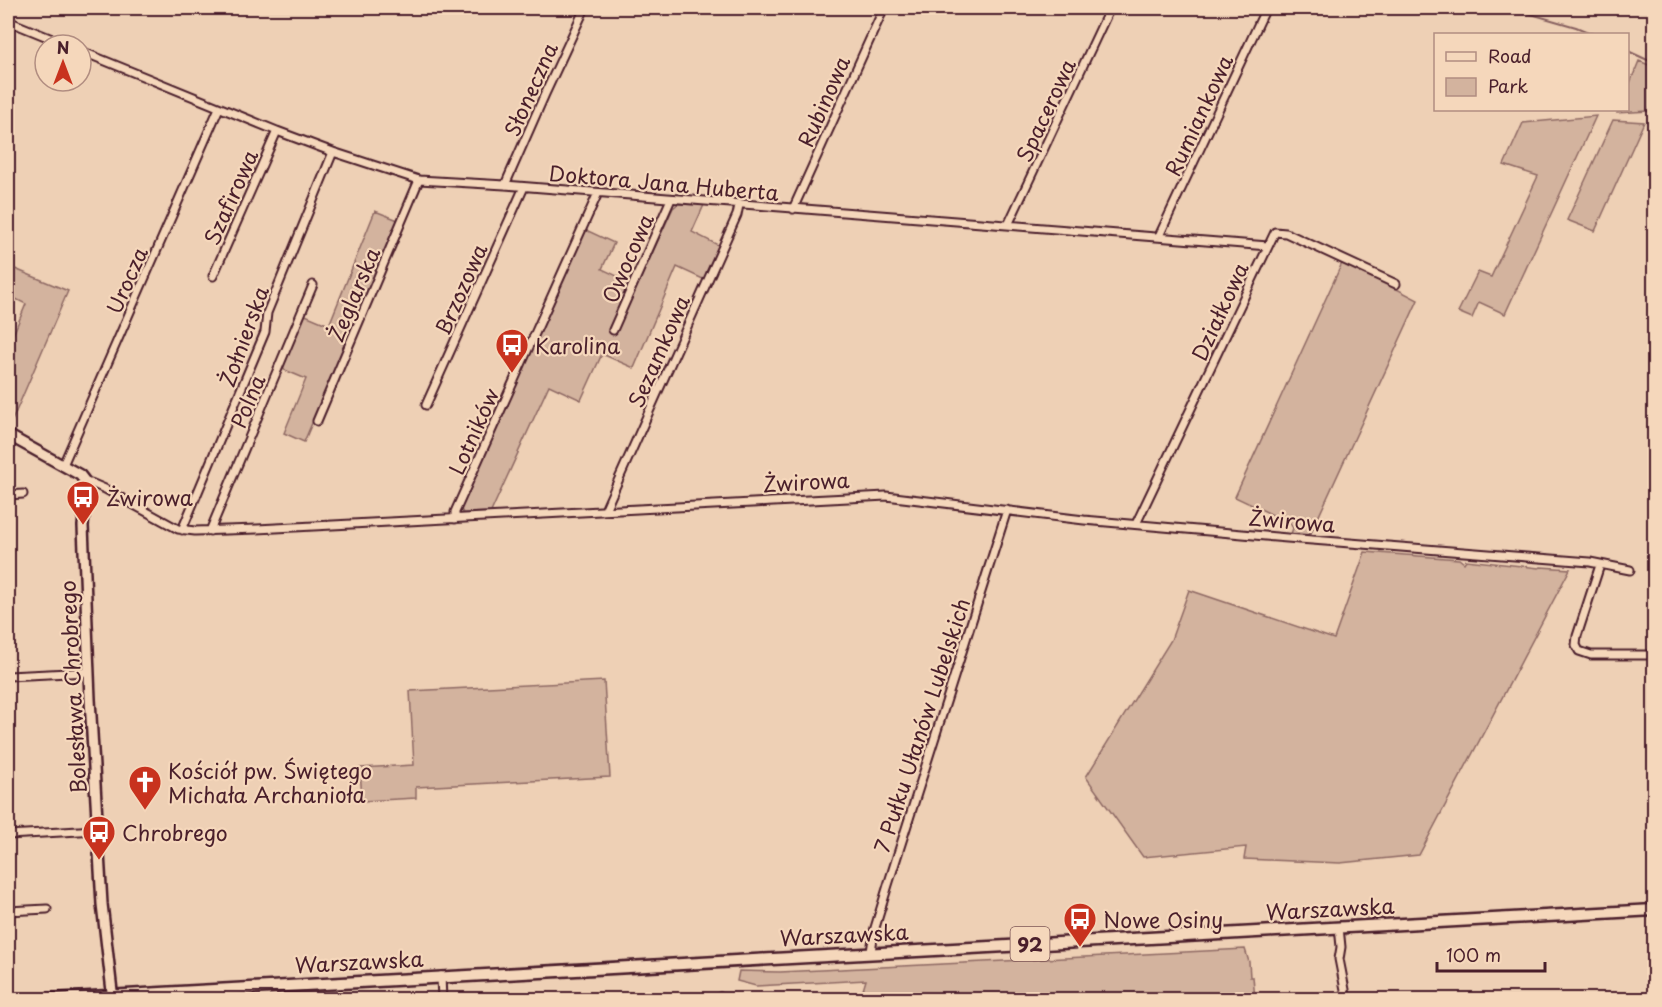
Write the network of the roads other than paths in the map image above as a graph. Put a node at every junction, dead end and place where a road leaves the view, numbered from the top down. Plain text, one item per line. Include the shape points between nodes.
1 (585, 8) edge
2 (884, 8) edge
3 (1110, 8) edge
4 (1266, 8) edge
5 (8, 21) edge
6 (38, 33) edge
7 (93, 56) edge
8 (219, 108) junction
9 (277, 130) junction
10 (333, 152) junction
11 (419, 180) junction
12 (505, 185) junction
13 (524, 187) junction
14 (598, 193) junction
15 (671, 199) junction
16 (739, 205) junction
17 (793, 209) junction
18 (1008, 225) junction
19 (1159, 236) junction
20 (1268, 246) junction
21 (213, 276) dead end
22 (1396, 284) dead end
23 (313, 285) dead end
24 (613, 330) dead end
25 (426, 405) dead end
26 (317, 421) dead end
27 (8, 435) edge
28 (63, 465) junction
29 (87, 484) junction
30 (23, 494) dead end
31 (8, 495) edge
32 (605, 510) junction
33 (1007, 510) junction
34 (455, 519) junction
35 (1136, 525) junction
36 (182, 530) junction
37 (210, 531) junction
38 (1600, 565) junction
39 (1630, 570) dead end
40 (1654, 655) edge
41 (89, 672) junction
42 (8, 676) edge
43 (97, 830) junction
44 (8, 835) edge
45 (46, 909) dead end
46 (1654, 910) edge
47 (8, 911) edge
48 (1340, 927) junction
49 (871, 952) junction
50 (441, 976) junction
51 (113, 997) edge
52 (36, 999) edge
53 (442, 999) edge
54 (1347, 999) edge

1 - 12 street, Słoneczna
2 - 17 street, Rubinowa
3 - 18 street, Spacerowa
4 - 19 street, Rumiankowa
5 - 6 street
7 - 8 street, Doktora Jana Huberta
8 - 9 street, Doktora Jana Huberta
8 - 28 street, Urocza
9 - 10 street, Doktora Jana Huberta
9 - 21 street, Szafirowa
10 - 11 street, Doktora Jana Huberta
10 - 36 street, Żołnierska via 267,314 265,333
11 - 12 street, Doktora Jana Huberta
11 - 26 street, Żeglarska
12 - 13 street, Doktora Jana Huberta
13 - 14 street, Doktora Jana Huberta
13 - 25 street, Brzozowa
14 - 15 street, Doktora Jana Huberta
14 - 34 street, Lotników
15 - 16 street, Doktora Jana Huberta
15 - 24 street, Owocowa
16 - 17 street, Doktora Jana Huberta
16 - 32 street, Sezamkowa
17 - 18 street, Doktora Jana Huberta
18 - 19 street, Doktora Jana Huberta
19 - 20 street, Doktora Jana Huberta
20 - 22 street, Działkowa via 1275,232 1286,233
20 - 35 street, Działkowa
23 - 37 street, Polna
27 - 28 street, Żwirowa
28 - 29 street, Żwirowa
29 - 36 street, Żwirowa via 105,489
29 - 41 street, Bolesława Chrobrego via 83,526
30 - 31 street
32 - 33 street, Żwirowa via 871,496
32 - 34 street, Żwirowa
33 - 35 street, Żwirowa
33 - 49 street, 7 Pułku Ułanów Lubelskich via 891,875
34 - 37 street, Żwirowa
35 - 38 street, Żwirowa
36 - 37 street, Żwirowa
38 - 39 street, Żwirowa
38 - 40 street via 1576,645 1591,655
41 - 42 street
41 - 43 street, Bolesława Chrobrego
43 - 44 street
43 - 51 street, Bolesława Chrobrego
45 - 47 street
46 - 48 main road, Warszawska / 92
48 - 49 main road, Warszawska / 92
48 - 54 street via 1339,959
49 - 50 main road, Warszawska / 92
50 - 51 main road, Warszawska / 92
50 - 53 street
51 - 52 main road, Warszawska / 92

